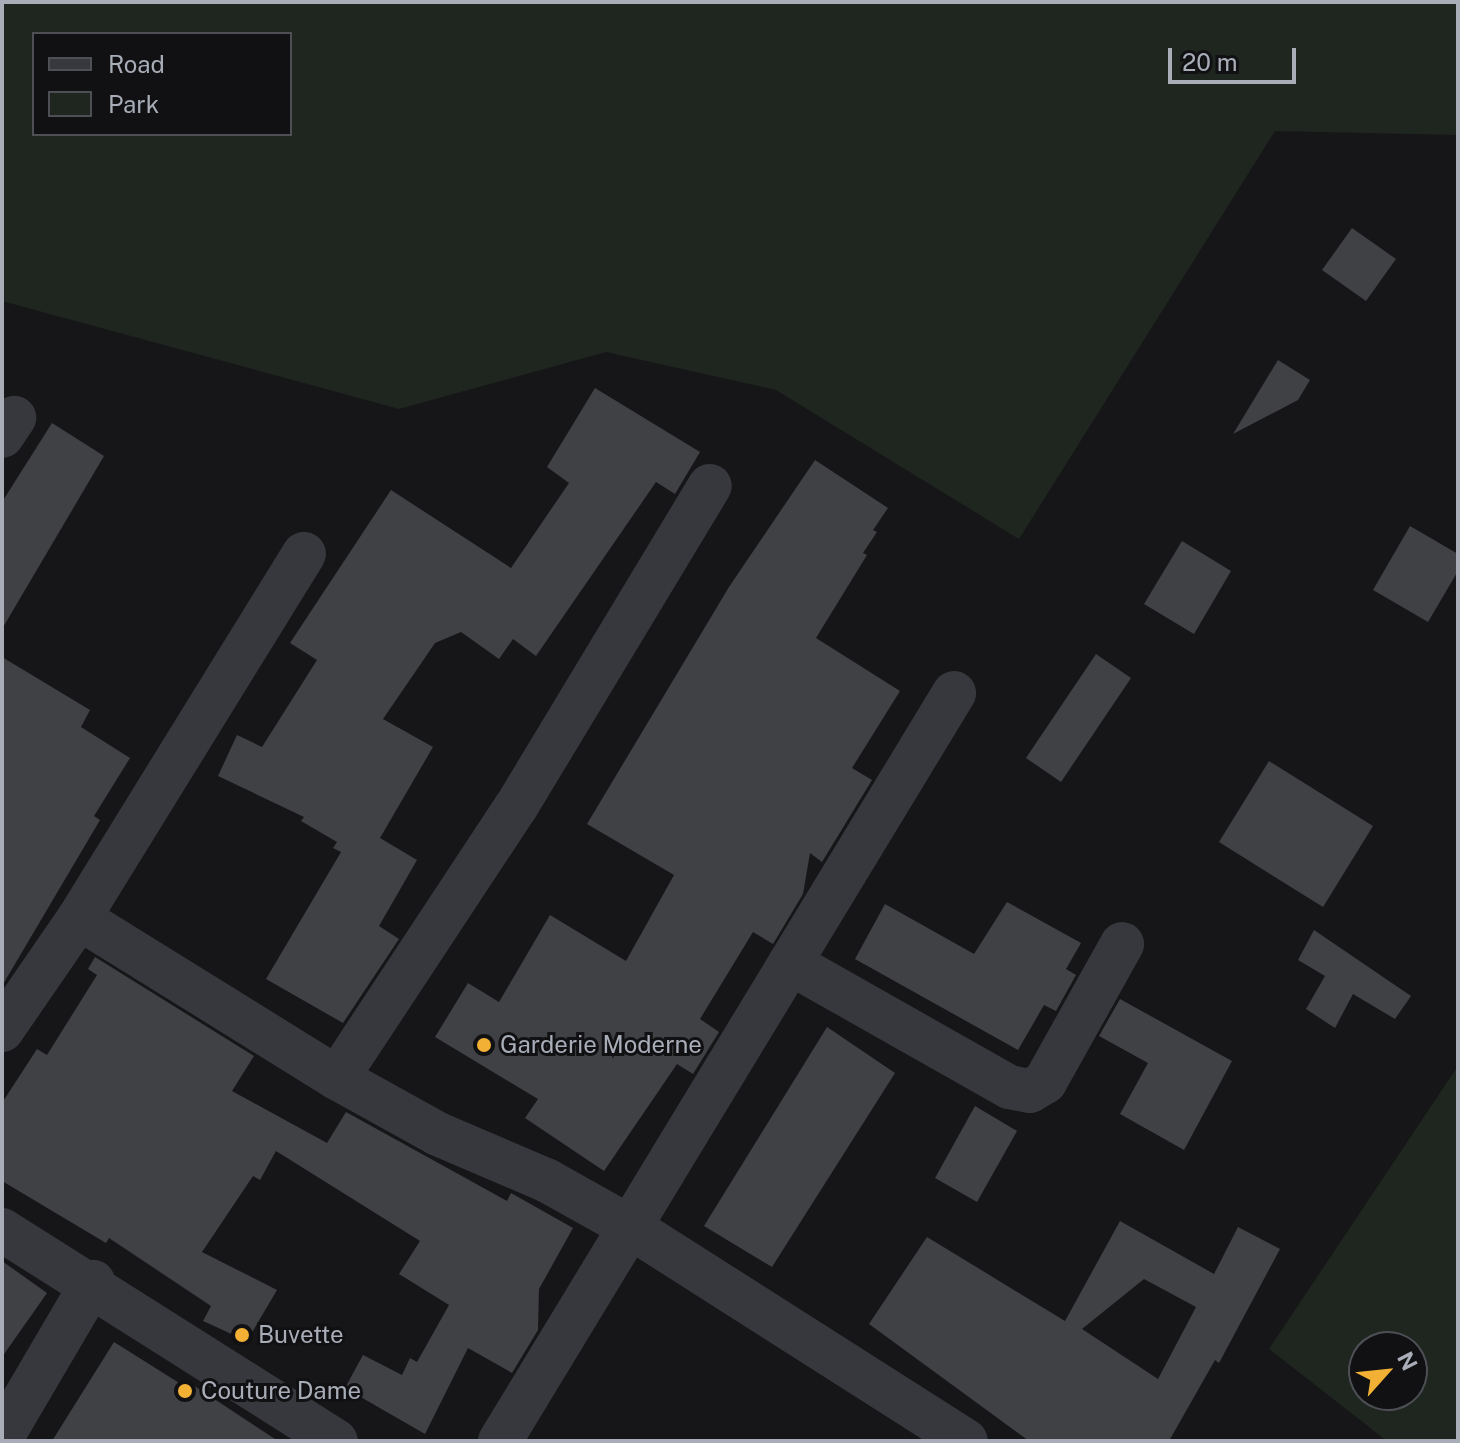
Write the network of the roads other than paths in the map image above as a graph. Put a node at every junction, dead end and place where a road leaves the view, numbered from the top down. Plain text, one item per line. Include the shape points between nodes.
1 (710, 486) dead end
2 (304, 554) dead end
3 (954, 693) dead end
4 (79, 918) junction
5 (1122, 944) dead end
6 (790, 963) junction
7 (2, 1030) edge
8 (337, 1078) junction
9 (630, 1227) junction
10 (2, 1230) edge
11 (93, 1282) junction
12 (2, 1437) edge
13 (336, 1441) edge
14 (500, 1441) edge
15 (966, 1441) edge

1 - 8 street via 516,807
2 - 4 street
3 - 6 street
4 - 7 street
4 - 8 street
5 - 6 street via 1045,1082 1030,1091 1009,1087
6 - 9 street
8 - 9 street via 438,1134 546,1180
9 - 14 street
9 - 15 street
10 - 11 street
11 - 12 street
11 - 13 street

